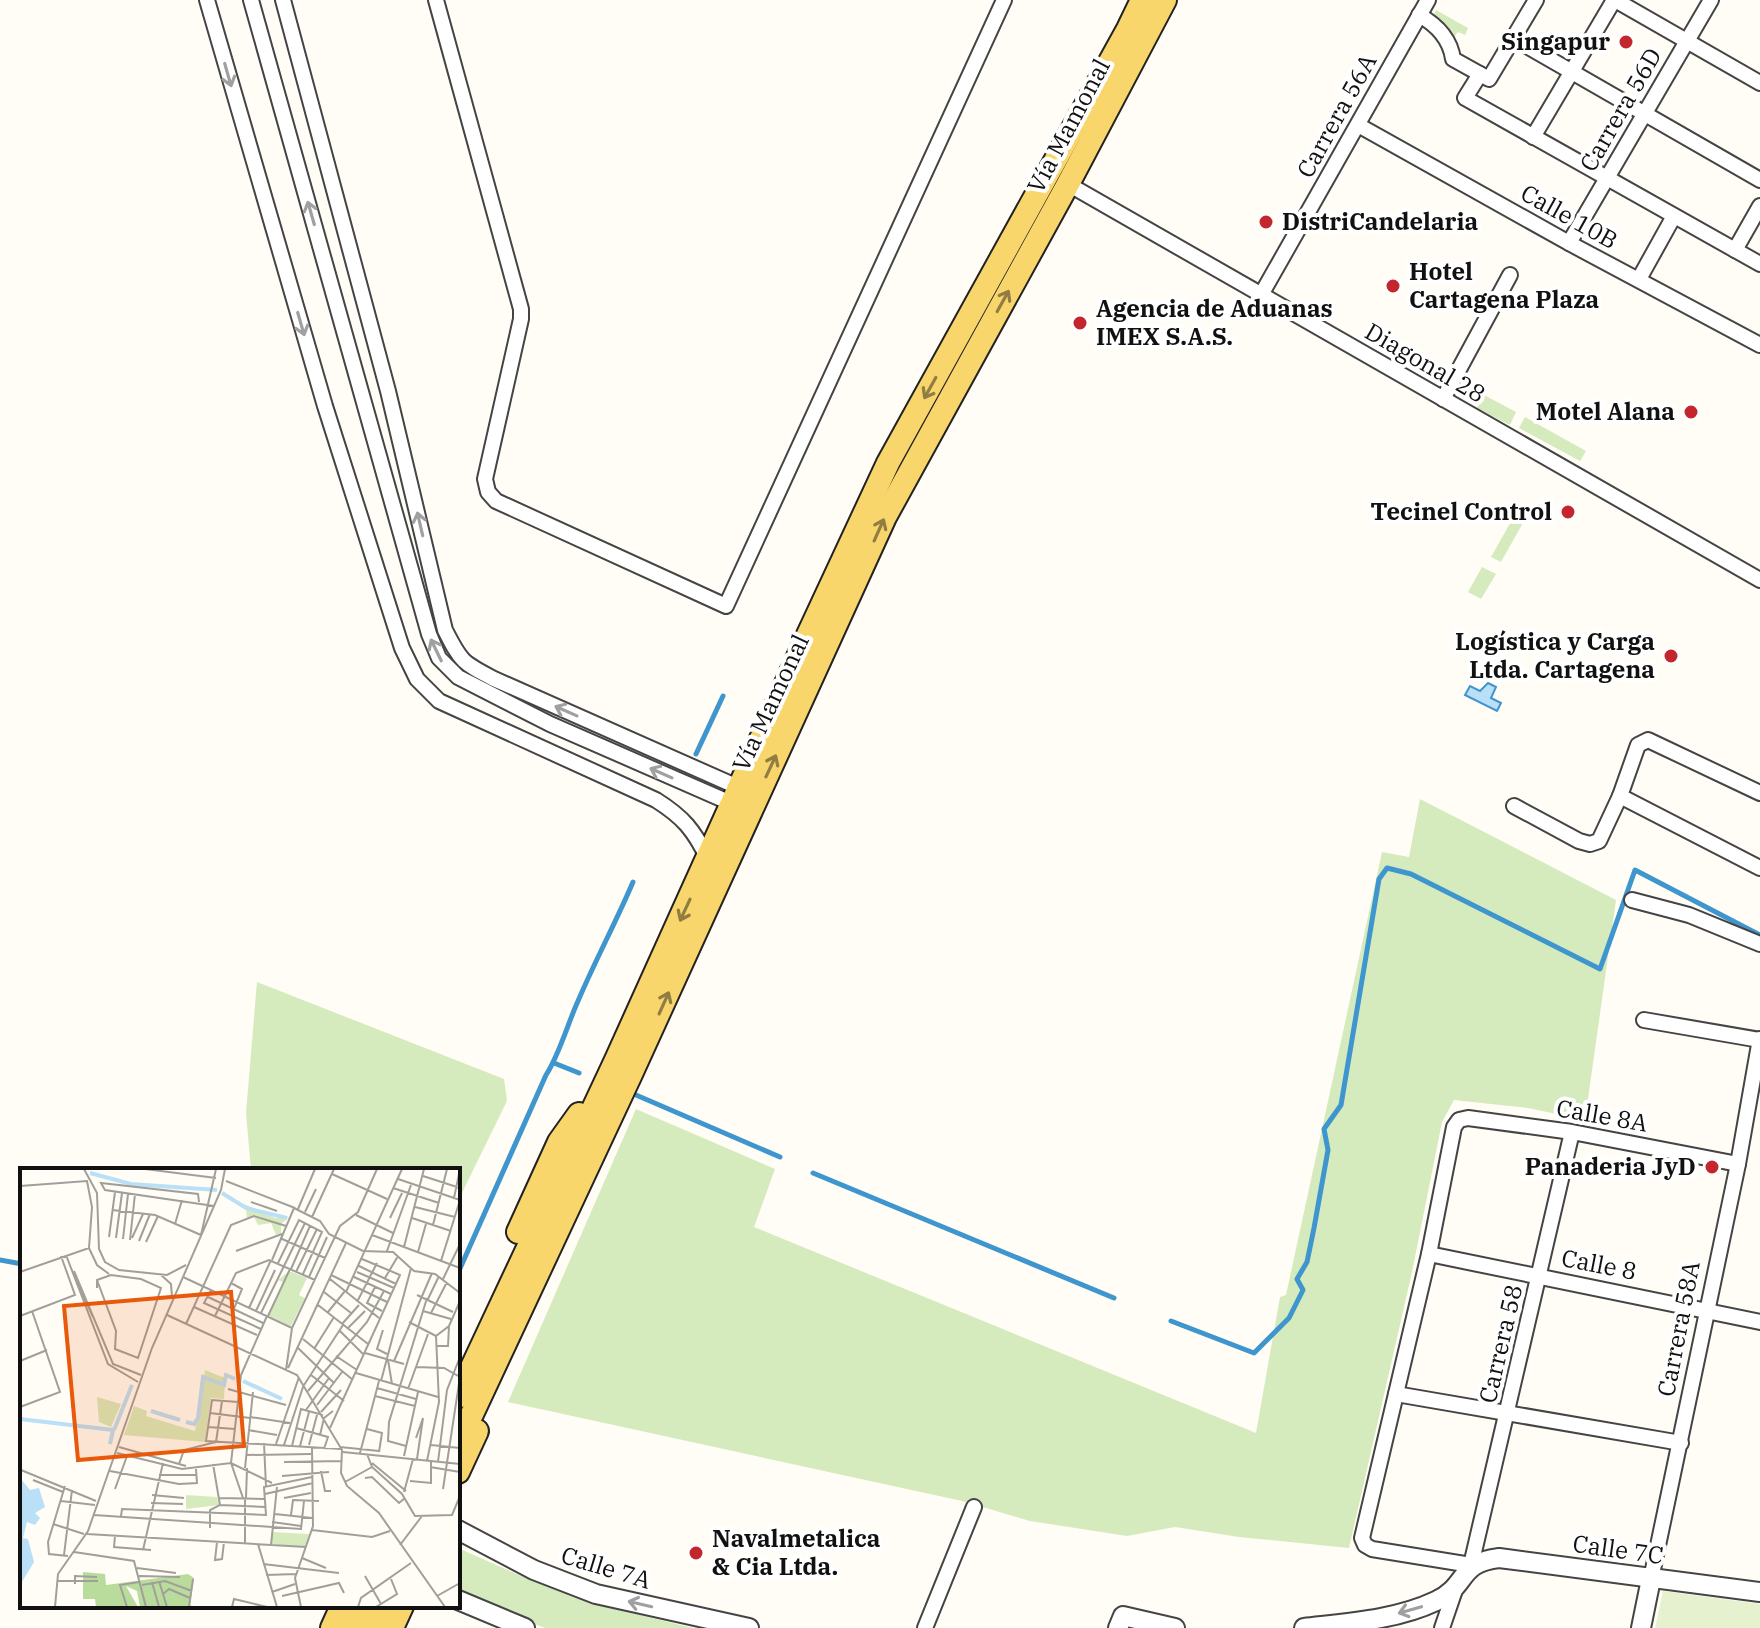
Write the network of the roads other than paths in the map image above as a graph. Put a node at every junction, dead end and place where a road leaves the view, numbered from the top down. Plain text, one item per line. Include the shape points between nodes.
1 (207, 0) edge
2 (251, 0) edge
3 (283, 0) edge
4 (436, 0) edge
5 (1004, 0) edge
6 (1142, 0) edge
7 (1165, 0) edge
8 (1428, 0) edge
9 (1536, 0) edge
10 (1614, 0) edge
11 (1711, 0) edge
12 (1419, 15) junction
13 (1513, 38) junction
14 (1687, 41) junction
15 (1572, 72) junction
16 (1480, 74) junction
17 (1760, 83) edge
18 (1644, 115) junction
19 (1358, 125) junction
20 (1533, 137) junction
21 (1606, 179) junction
22 (1760, 180) edge
23 (1068, 184) junction
24 (1760, 206) edge
25 (1674, 216) junction
26 (1569, 243) junction
27 (1735, 250) junction
28 (1760, 264) edge
29 (1510, 275) dead end
30 (1639, 279) junction
31 (1261, 295) junction
32 (1759, 343) edge
33 (1443, 399) junction
34 (1760, 580) edge
35 (1760, 793) edge
36 (736, 796) junction
37 (1620, 796) junction
38 (1514, 806) dead end
39 (708, 859) junction
40 (1760, 868) edge
41 (1632, 900) dead end
42 (1760, 944) edge
43 (1644, 1020) dead end
44 (1760, 1040) edge
45 (624, 1067) junction
46 (1572, 1132) junction
47 (1738, 1164) junction
48 (551, 1218) junction
49 (1429, 1254) junction
50 (1540, 1275) junction
51 (1707, 1309) junction
52 (1760, 1322) edge
53 (460, 1359) edge
54 (460, 1393) edge
55 (1396, 1394) junction
56 (1507, 1415) junction
57 (460, 1439) edge
58 (1681, 1443) junction
59 (460, 1468) edge
60 (974, 1507) dead end
61 (460, 1531) edge
62 (1471, 1565) junction
63 (1651, 1579) junction
64 (1456, 1587) junction
65 (1760, 1592) edge
66 (460, 1601) edge
67 (341, 1608) edge
68 (360, 1608) edge
69 (382, 1608) edge
70 (401, 1608) edge
71 (1120, 1622) edge
72 (520, 1627) edge
73 (332, 1628) edge
74 (350, 1628) edge
75 (373, 1628) edge
76 (392, 1628) edge
77 (749, 1628) edge
78 (925, 1628) edge
79 (1175, 1628) edge
80 (1304, 1628) edge
81 (1442, 1628) edge
82 (1641, 1628) edge

1 -> 39 street via 325,406 402,648 417,679 439,701 656,800 678,814
36 -> 2 street via 550,724 458,677 439,658
36 -> 3 street via 465,664 454,648 445,630 388,391
4 - 5 street via 521,309 485,479 488,492 496,501 726,606
6 -> 36 main road, Vía Mamonal via 888,463
7 - 23 main road, Vía Mamonal
8 - 12 street, Carrera 56A
9 - 13 street
10 - 14 street
10 - 15 street
11 - 14 street, Carrera 56D
12 - 16 street via 1445,36 1453,59
12 - 19 street, Carrera 56A
13 - 15 street
13 - 16 street via 1489,79
14 - 17 street
14 - 18 street, Carrera 56D
15 - 18 street
15 - 20 street
16 - 20 street via 1465,98
18 - 21 street, Carrera 56D
18 - 22 street
19 - 26 street, Calle 10B
19 - 31 street, Carrera 56A
20 - 21 street
21 - 25 street
21 - 26 street, Carrera 56D
23 - 31 street, Diagonal 28
45 -> 23 main road, Vía Mamonal via 885,517
24 - 27 street
25 - 27 street
25 - 30 street
26 - 30 street, Calle 10B
27 - 28 street
29 - 33 street
30 - 32 street, Calle 10B
31 - 33 street, Diagonal 28
33 - 34 street, Diagonal 28
35 - 37 street via 1648,740 1638,745
36 - 39 main road, Vía Mamonal
37 - 38 street via 1599,841 1590,844
37 - 40 street
39 -> 45 main road, Vía Mamonal
41 - 42 street via 1689,915
43 - 44 street
44 - 47 street, Carrera 58A
45 - 48 main road, Vía Mamonal
45 - 53 main road via 559,1142
45 - 59 main road via 607,1150
46 - 47 street, Calle 8A
46 - 49 street, Calle 8A via 1459,1120
46 - 50 street, Carrera 58
47 - 51 street, Carrera 58A
48 - 54 main road, Vía Mamonal
48 - 57 main road, Vía Mamonal
49 - 50 street, Calle 8
49 - 55 street
50 - 51 street, Calle 8
50 - 56 street, Carrera 58
51 - 52 street, Calle 8
51 - 58 street, Carrera 58A
55 - 56 street
55 - 62 street, Calle 7C via 1362,1538 1365,1545
56 - 58 street
56 - 62 street, Carrera 58
58 - 63 street, Carrera 58A
60 - 78 street
77 -> 61 street, Calle 7A via 596,1594 534,1570
62 - 63 street, Calle 7C via 1499,1558
62 - 64 street
63 - 65 street, Calle 7C
63 - 82 street, Carrera 58A
64 -> 80 street via 1407,1612
64 - 81 street
66 - 72 street
67 - 73 main road
68 - 74 main road
69 - 75 main road
70 - 76 main road
71 - 79 street

